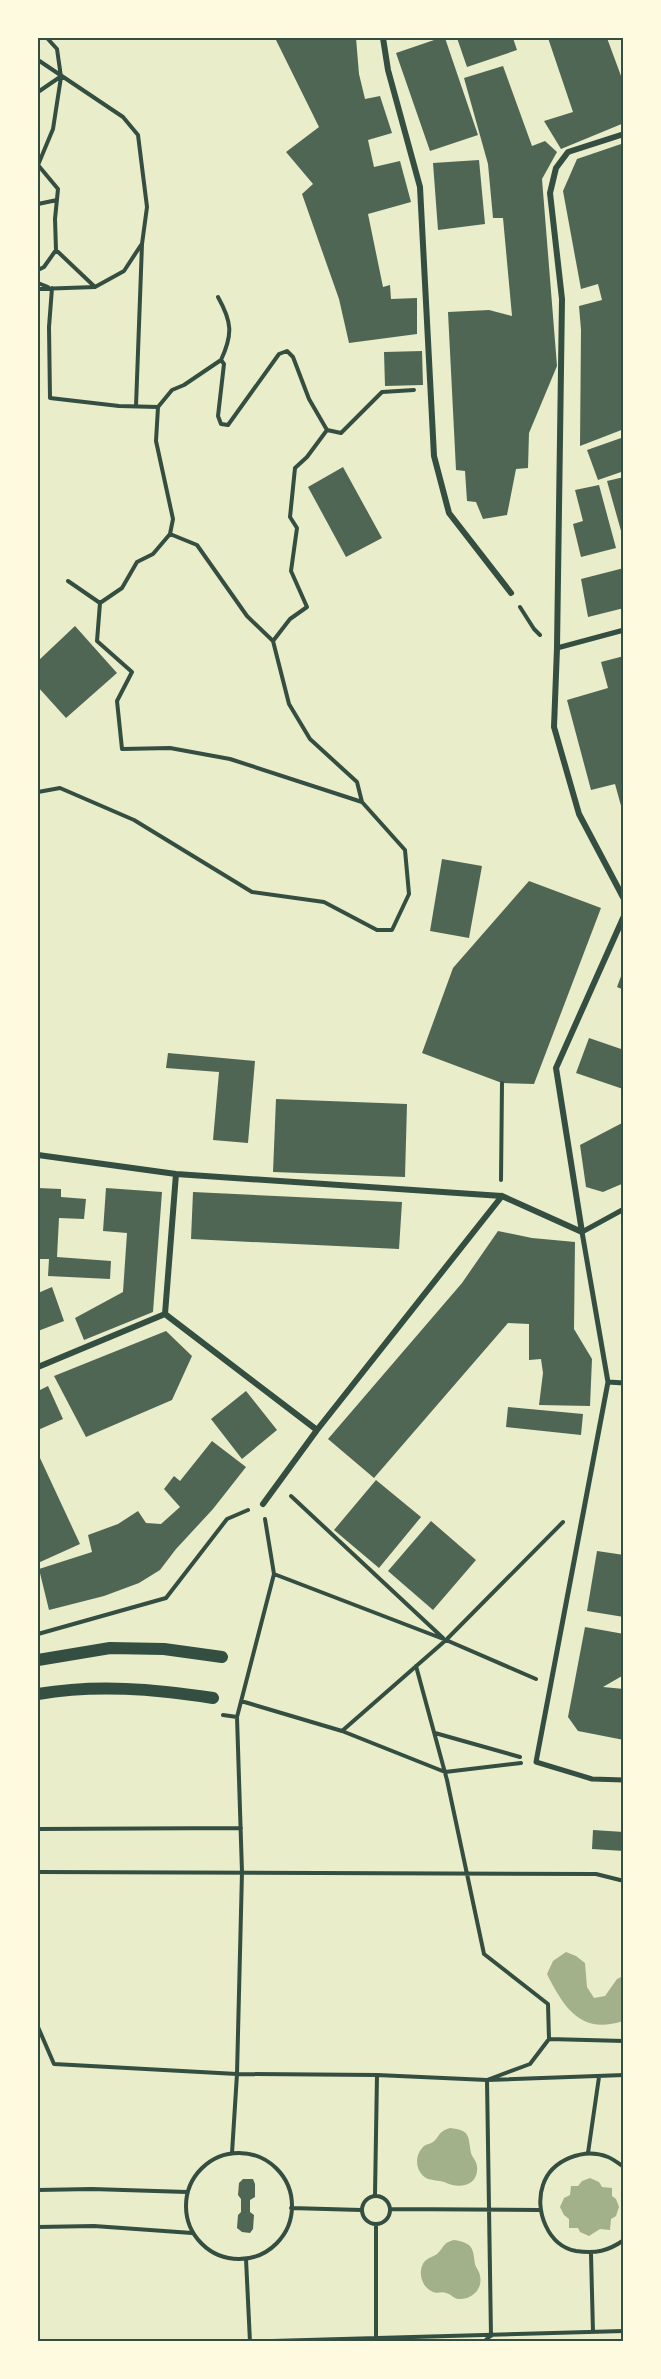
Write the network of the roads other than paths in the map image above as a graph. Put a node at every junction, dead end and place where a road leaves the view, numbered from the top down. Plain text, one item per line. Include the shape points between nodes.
1 (383, 38) edge
2 (624, 134) edge
3 (511, 593) road end
4 (624, 630) edge
5 (557, 648) junction
6 (624, 899) edge
7 (624, 916) edge
8 (38, 1155) edge
9 (176, 1174) junction
10 (502, 1196) junction
11 (624, 1209) edge
12 (582, 1233) junction
13 (165, 1314) junction
14 (38, 1367) edge
15 (608, 1382) junction
16 (624, 1383) edge
17 (317, 1430) junction
18 (263, 1504) road end
19 (222, 1657) dead end
20 (38, 1660) edge
21 (38, 1694) edge
22 (213, 1698) dead end
23 (624, 1780) edge

1 - 3 street via 420,187 434,456 449,513
2 - 5 street via 568,152 556,168 550,193 562,299
4 - 5 street
5 - 6 street via 554,727 579,814
7 - 12 street via 556,1068
8 - 9 street
9 - 10 street
9 - 13 street
10 - 12 street
10 - 17 street
11 - 12 street
12 - 15 street
13 - 14 street
13 - 17 street
15 - 16 street
15 - 23 street via 536,1762 592,1779
17 - 18 street
19 - 20 main road via 164,1649 110,1648
21 - 22 main road via 157,1689

